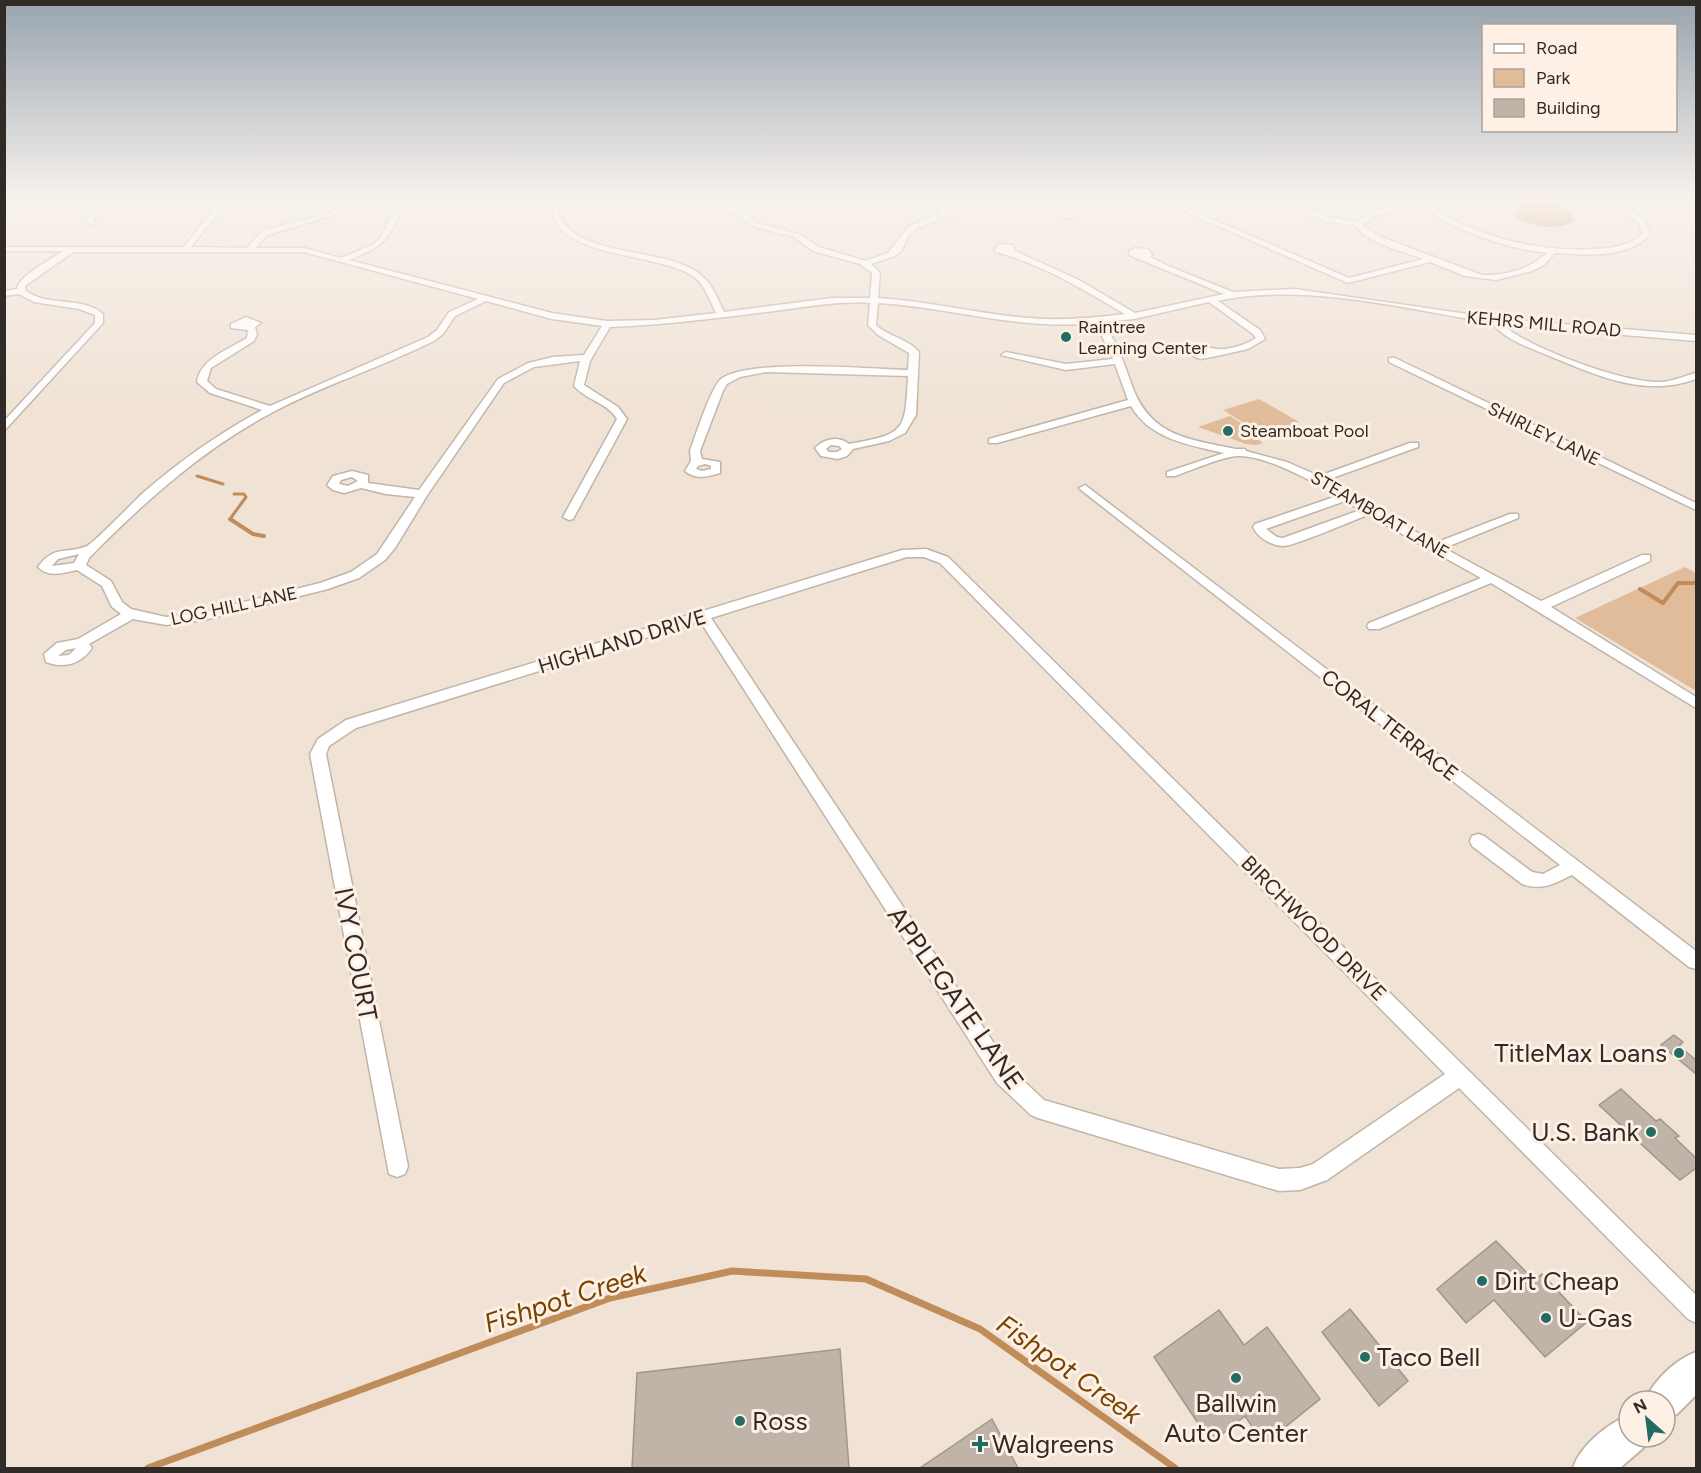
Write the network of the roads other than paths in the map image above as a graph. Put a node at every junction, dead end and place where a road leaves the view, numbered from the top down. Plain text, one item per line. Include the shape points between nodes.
1 (42, 269) edge
2 (379, 269) edge
3 (685, 269) edge
4 (870, 269) edge
5 (1048, 269) edge
6 (1166, 269) edge
7 (1320, 269) edge
8 (1396, 269) edge
9 (1453, 269) edge
10 (1529, 269) edge
11 (1470, 275) junction
12 (1495, 278) junction
13 (1348, 281) junction
14 (21, 291) junction
15 (4, 294) edge
16 (1232, 295) junction
17 (1344, 297) junction
18 (486, 298) junction
19 (1210, 299) junction
20 (873, 300) junction
21 (721, 315) junction
22 (1134, 315) junction
23 (1096, 321) junction
24 (1495, 321) junction
25 (608, 324) junction
26 (251, 327) dead end
27 (1696, 338) edge
28 (1212, 352) dead end
29 (1006, 355) dead end
30 (587, 358) junction
31 (1392, 360) dead end
32 (1120, 361) junction
33 (913, 373) junction
34 (1696, 376) edge
35 (1133, 402) junction
36 (24, 406) junction
37 (4, 408) edge
38 (270, 409) junction
39 (4, 428) edge
40 (993, 441) dead end
41 (1414, 445) dead end
42 (848, 447) dead end
43 (1241, 452) junction
44 (697, 462) dead end
45 (1171, 474) dead end
46 (1317, 480) junction
47 (360, 485) dead end
48 (1085, 488) dead end
49 (422, 494) junction
50 (1345, 497) junction
51 (1696, 507) edge
52 (1368, 511) junction
53 (1514, 516) dead end
54 (569, 517) dead end
55 (1435, 547) junction
56 (92, 548) junction
57 (926, 553) joint
58 (1646, 558) dead end
59 (79, 566) junction
60 (1492, 578) junction
61 (1540, 607) junction
62 (131, 614) junction
63 (702, 616) junction
64 (1374, 626) dead end
65 (81, 644) dead end
66 (1696, 703) edge
67 (324, 742) joint
68 (1478, 841) dead end
69 (1574, 866) junction
70 (1696, 961) edge
71 (1461, 1075) junction
72 (397, 1166) dead end
73 (1696, 1311) edge
74 (1696, 1370) edge
75 (1676, 1389) edge
76 (1617, 1445) edge
77 (1592, 1468) edge

1 - 14 street via 21,285
2 - 18 street, KEHRS MILL ROAD
3 - 21 street via 698,275
4 - 20 street via 876,273
5 - 22 street
6 - 16 street
7 - 13 street
8 - 13 street
9 - 11 street
10 - 12 street
11 - 12 street
11 - 12 street via 1486,284 1496,281
13 - 17 street
14 - 15 street
14 - 36 street via 38,299 88,306 99,314 99,323
16 - 17 street, KEHRS MILL ROAD via 1295,291
16 - 19 street, KEHRS MILL ROAD
17 - 24 street, KEHRS MILL ROAD
18 - 25 street, KEHRS MILL ROAD via 552,316
18 - 38 street via 454,313 440,332 424,343
19 - 22 street, KEHRS MILL ROAD
19 - 28 street via 1257,332 1261,339
20 - 21 street, KEHRS MILL ROAD via 832,301
20 - 23 street, KEHRS MILL ROAD via 1028,321
20 - 33 street via 872,325 912,350
21 - 25 street, KEHRS MILL ROAD
22 - 23 street, KEHRS MILL ROAD
23 - 32 street, STEAMBOAT LANE via 1110,337
24 - 27 street, KEHRS MILL ROAD
24 - 34 street via 1507,334 1607,376 1666,384
25 - 30 street
26 - 38 street via 251,339 208,366 202,382 213,391
29 - 32 street via 1065,367
30 - 49 street, LOG HILL LANE via 547,361 509,374
30 - 54 street via 579,386 614,408 622,419
31 - 51 street, SHIRLEY LANE
32 - 35 street, STEAMBOAT LANE
33 - 42 street via 911,415 905,428 886,439
33 - 44 street via 766,369 737,375 723,382 718,391 695,451
35 - 40 street
35 - 43 street, STEAMBOAT LANE via 1144,418 1166,432
36 - 37 street
36 - 39 street
38 - 56 street via 167,477
41 - 46 street
43 - 45 street
43 - 46 street, STEAMBOAT LANE via 1293,467
46 - 50 street, STEAMBOAT LANE
47 - 49 street
48 - 69 street, CORAL TERRACE
49 - 62 street, LOG HILL LANE via 391,545 355,575 183,620
50 - 52 street, STEAMBOAT LANE
50 - 52 street via 1259,527 1260,530 1273,540 1284,542
52 - 55 street, STEAMBOAT LANE
53 - 55 street
55 - 60 street, STEAMBOAT LANE
56 - 59 street
56 - 59 street via 54,556 44,567 53,571
57 - 63 street, HIGHLAND DRIVE via 906,553
57 - 71 street, BIRCHWOOD DRIVE via 944,560
58 - 61 street
59 - 62 street via 107,584 117,604
60 - 61 street, STEAMBOAT LANE
60 - 64 street
61 - 66 street, STEAMBOAT LANE
62 - 65 street
63 - 67 street, HIGHLAND DRIVE via 351,724
63 - 71 street, APPLEGATE LANE via 1004,1076 1038,1108 1279,1180 1300,1179 1319,1172
67 - 72 street, IVY COURT via 318,754
68 - 69 street via 1528,879 1545,881
69 - 70 street, CORAL TERRACE
71 - 73 street, BIRCHWOOD DRIVE
74 - 75 highway
76 - 77 highway

